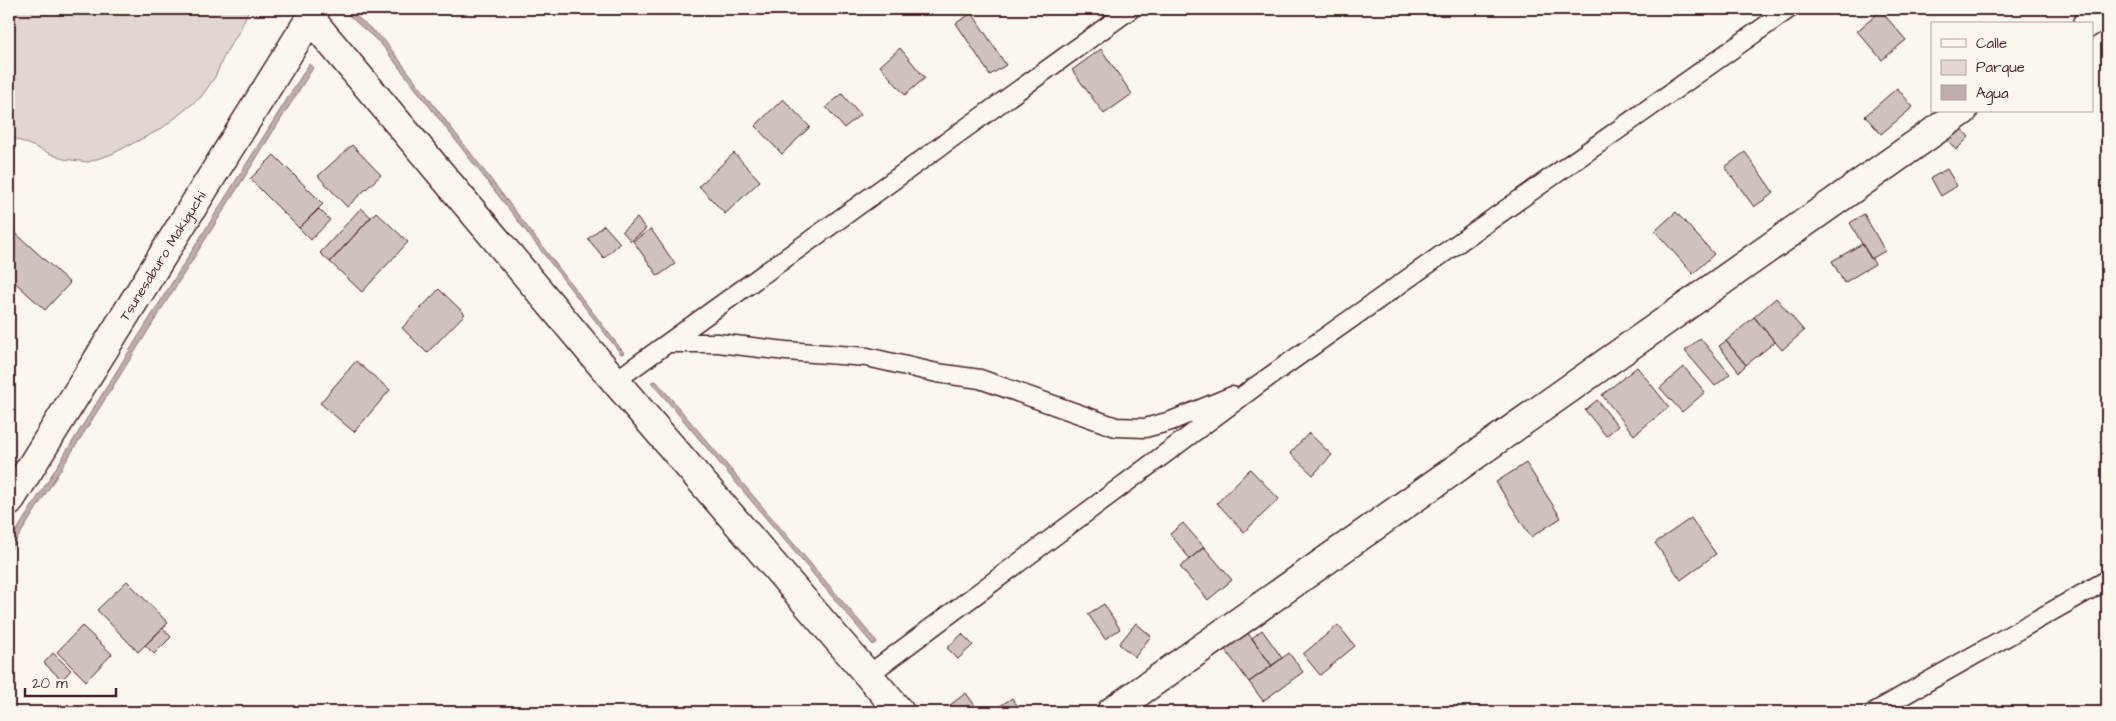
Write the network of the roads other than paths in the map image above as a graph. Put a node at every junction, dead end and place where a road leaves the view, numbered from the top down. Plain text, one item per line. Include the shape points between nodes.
1 (1131, 9) edge
2 (1789, 9) edge
3 (2107, 10) edge
4 (313, 14) edge
5 (2090, 22) edge
6 (1962, 112) edge
7 (669, 343) junction
8 (615, 382) junction
9 (1256, 386) junction
10 (9, 502) edge
11 (2107, 580) edge
12 (868, 675) junction
13 (900, 712) edge
14 (1111, 712) edge
15 (1874, 712) edge

1 - 7 lane
2 - 9 lane
3 - 5 street
4 - 8 street
4 - 10 street, Tsunesaburo Makiguchi
6 - 14 street
7 - 8 lane
7 - 9 lane via 718,343 867,357 980,379 1116,427 1145,428 1171,421
8 - 12 street
9 - 12 lane
11 - 15 lane
12 - 13 street

